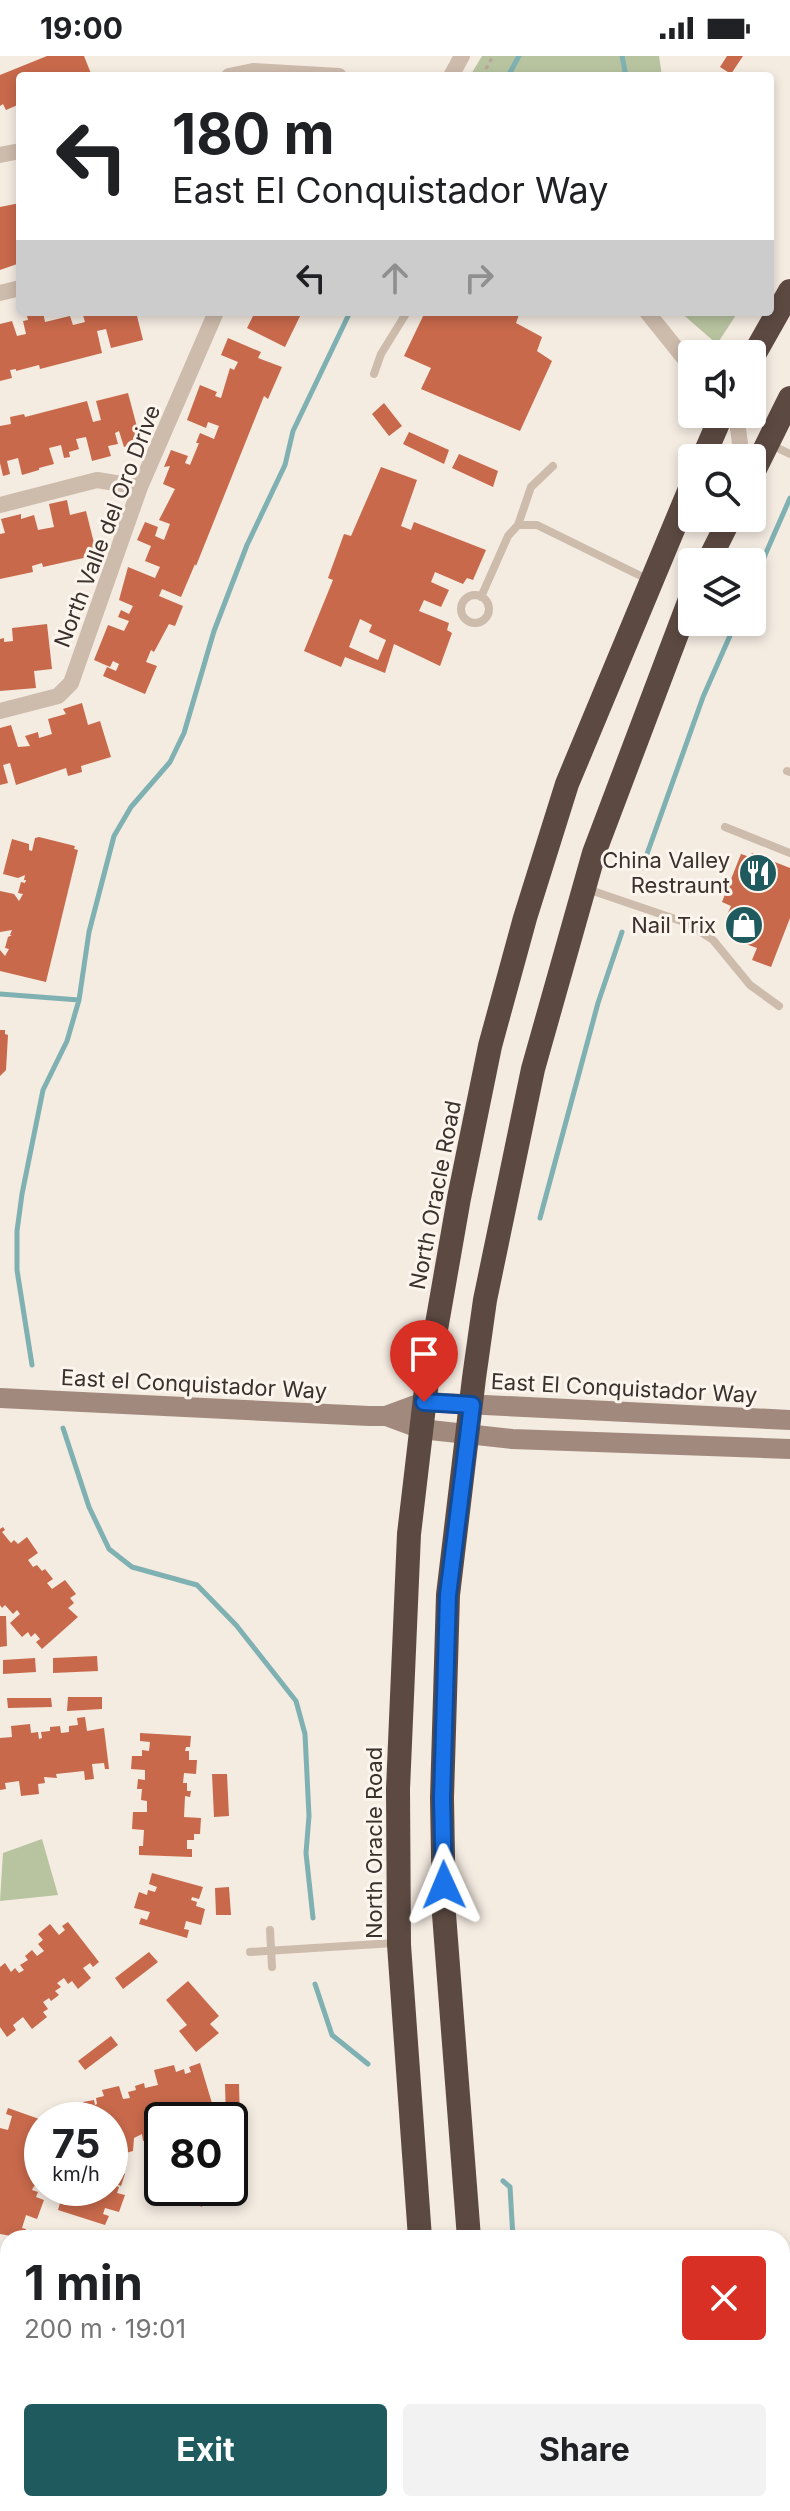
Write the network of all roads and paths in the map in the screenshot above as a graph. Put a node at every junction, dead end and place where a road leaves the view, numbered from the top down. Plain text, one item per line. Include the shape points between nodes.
1 (790, 291) edge
2 (214, 316) edge
3 (405, 316) edge
4 (650, 316) edge
5 (762, 340) edge
6 (678, 351) edge
7 (374, 374) dead end
8 (790, 398) edge
9 (779, 448) edge
10 (553, 466) dead end
11 (140, 487) junction
12 (0, 505) edge
13 (678, 516) edge
14 (518, 525) junction
15 (650, 580) junction
16 (481, 597) dead end
17 (678, 631) edge
18 (0, 711) edge
19 (725, 827) dead end
20 (790, 853) edge
21 (585, 889) junction
22 (779, 1006) dead end
23 (0, 1398) edge
24 (424, 1402) junction
25 (472, 1405) junction
26 (386, 1416) junction
27 (715, 1416) junction
28 (790, 1420) edge
29 (421, 1429) junction
30 (468, 1434) junction
31 (716, 1446) junction
32 (790, 1449) edge
33 (270, 1930) dead end
34 (399, 1943) junction
35 (271, 1950) junction
36 (250, 1952) dead end
37 (272, 1967) dead end
38 (419, 2230) edge
39 (468, 2230) edge

1 - 5 highway
2 - 11 street, North Valle del Oro Drive
3 - 7 lane
4 - 6 street
8 - 9 highway
10 - 14 lane via 531,487
11 - 12 street via 97,480
11 - 18 street, North Valle del Oro Drive via 71,683 58,696
13 - 15 highway, North Oracle Road
14 - 15 lane via 537,525
14 - 16 lane
15 - 24 highway, North Oracle Road via 567,784 509,975 459,1198
17 - 21 highway
19 - 20 lane
21 - 22 lane via 687,923 713,940 750,985
21 - 25 highway via 533,1069 485,1300
23 - 26 street, East el Conquistador Way
24 - 25 street, East El Conquistador Way
24 - 26 street, East El Conquistador Way
24 - 29 highway, North Oracle Road
25 - 27 street, East El Conquistador Way
25 - 30 highway
26 - 29 street
27 - 28 street, East El Conquistador Way
27 - 31 street
29 - 30 street
29 - 34 highway, North Oracle Road via 402,1655
30 - 31 street
30 - 39 highway via 448,1595 442,1798 444,1914
31 - 32 street
33 - 35 lane
34 - 35 lane
34 - 38 highway, North Oracle Road
35 - 36 lane
35 - 37 lane

